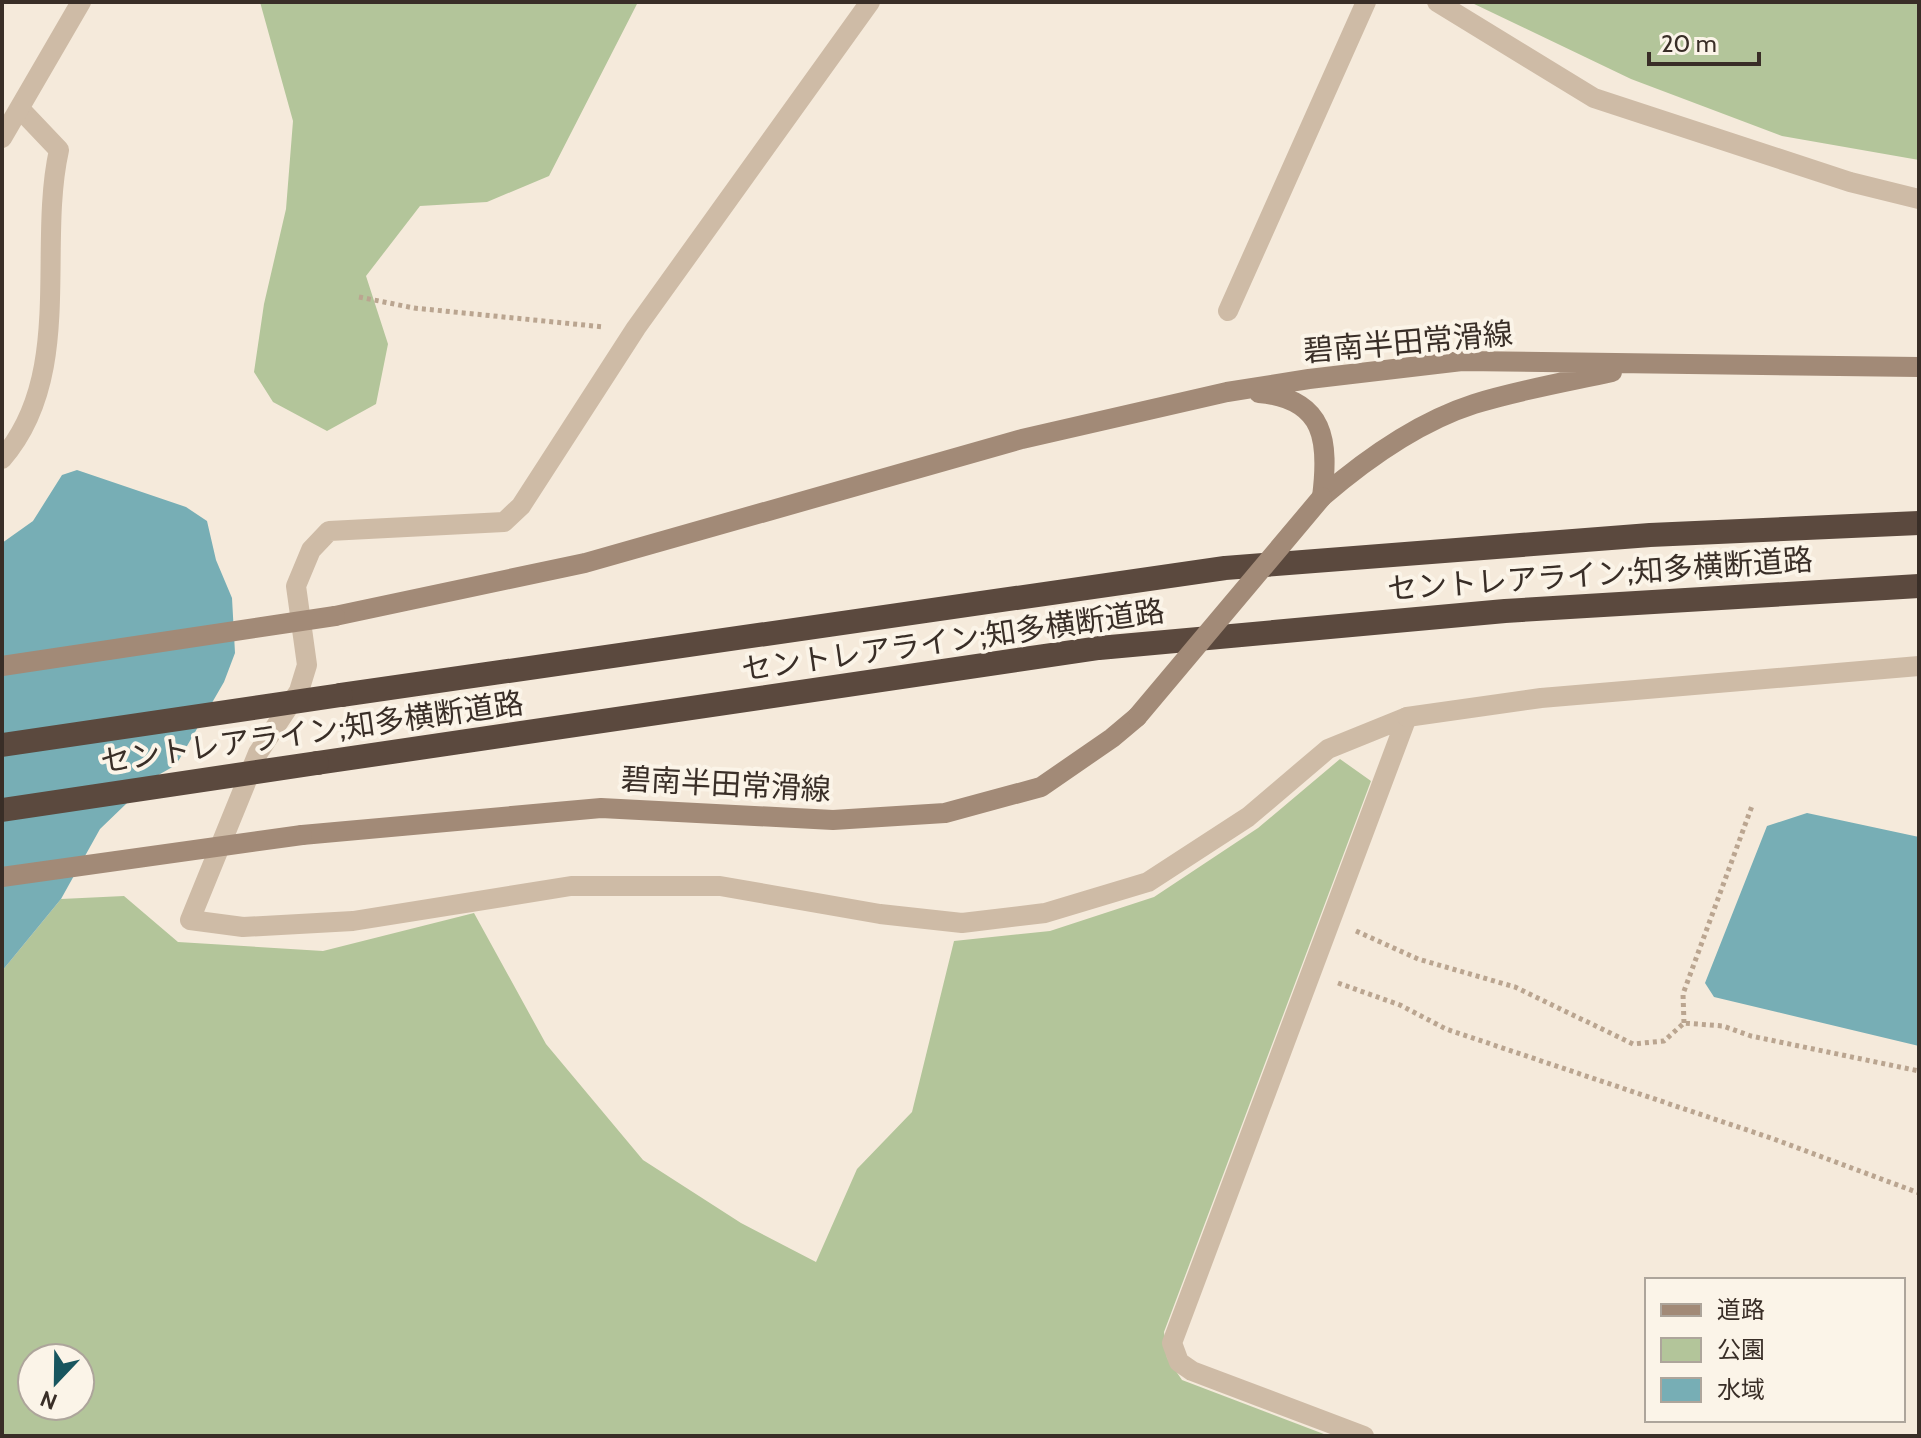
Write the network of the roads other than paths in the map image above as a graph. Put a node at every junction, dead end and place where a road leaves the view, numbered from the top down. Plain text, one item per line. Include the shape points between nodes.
1 (81, 2) edge
2 (870, 2) edge
3 (1366, 2) edge
4 (1437, 2) edge
5 (21, 110) junction
6 (2, 138) edge
7 (1919, 199) edge
8 (1228, 311) dead end
9 (1643, 365) junction
10 (1919, 367) edge
11 (1227, 392) junction
12 (2, 459) edge
13 (1322, 497) junction
14 (1919, 523) edge
15 (1919, 586) edge
16 (2, 666) edge
17 (1919, 666) edge
18 (1407, 717) junction
19 (2, 745) edge
20 (2, 810) edge
21 (2, 877) edge
22 (1364, 1436) edge

1 - 5 street
2 - 18 street via 633,332 521,506 504,522 329,531 311,550 296,586 307,665 299,691 258,753 190,920 243,927 353,921 571,886 720,886 962,923 1045,913 1148,882 1248,817 1328,749
3 - 8 street
4 - 7 street via 1594,98 1850,182
5 - 6 street
5 - 12 street via 59,150 52,185 47,349 19,440
9 - 10 main road, 碧南半田常滑線
9 - 11 main road, 碧南半田常滑線 via 1462,361
9 - 13 main road, 碧南半田常滑線 via 1472,405 1398,440
11 - 13 main road, 碧南半田常滑線 via 1286,398 1308,412 1324,432
11 - 16 main road, 碧南半田常滑線, bridge via 1022,439 585,563 335,616
13 - 21 main road, 碧南半田常滑線, bridge via 1137,717 1041,787 945,813 833,820 601,808 302,835
14 - 19 highway, セントレアライン;知多横断道路, bridge via 1650,535 1225,568
15 - 20 highway, セントレアライン;知多横断道路, bridge via 1505,611 1099,648
17 - 18 street via 1541,698
18 - 22 street via 1172,1343 1179,1362 1192,1371

